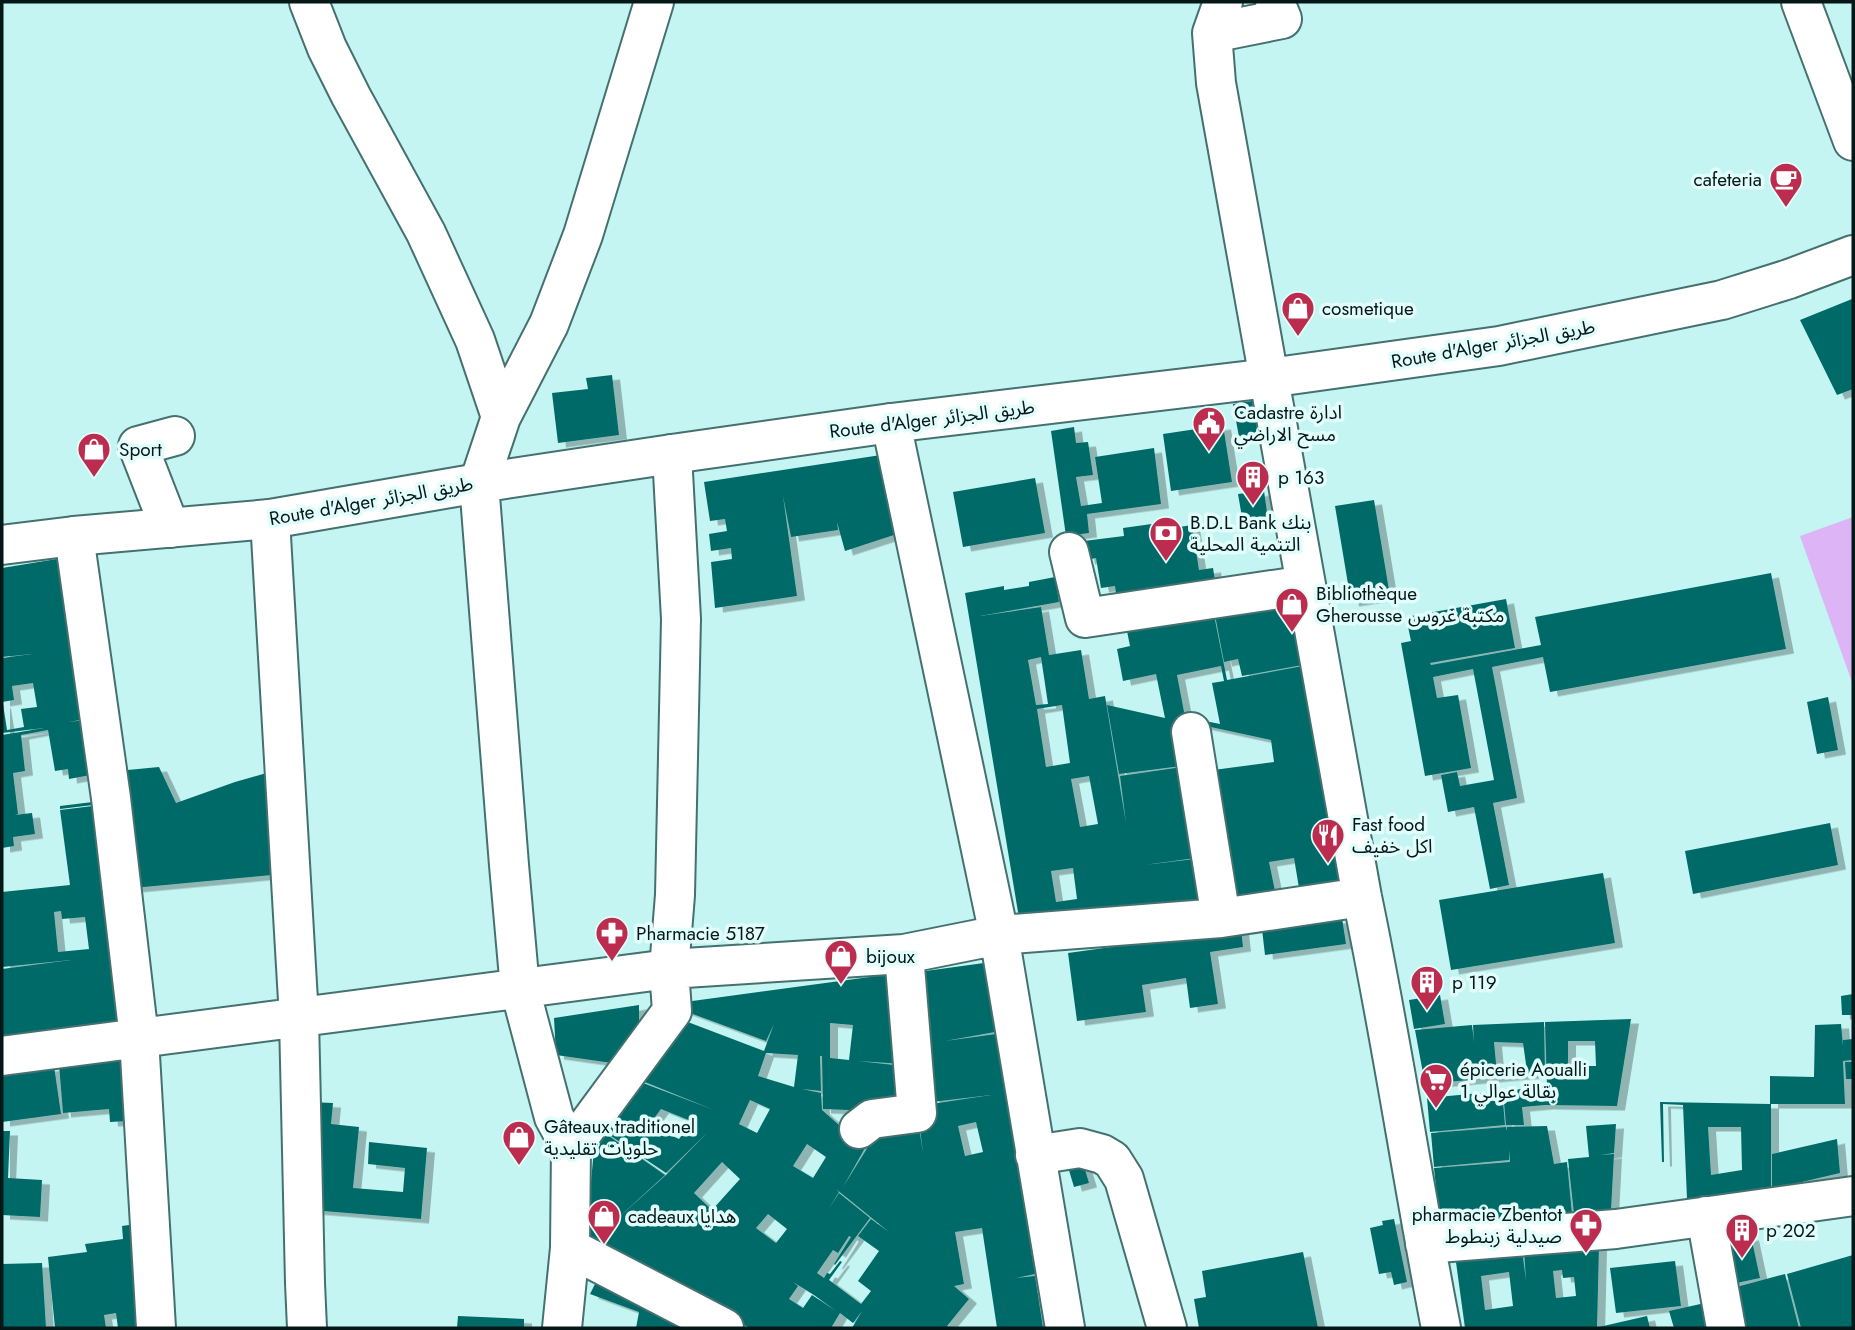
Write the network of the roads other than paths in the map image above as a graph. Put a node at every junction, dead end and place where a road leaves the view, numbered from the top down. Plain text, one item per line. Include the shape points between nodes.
1 (309, 2) edge
2 (654, 2) edge
3 (1275, 2) edge
4 (1801, 2) edge
5 (1217, 17) edge
6 (1853, 141) edge
7 (1853, 255) edge
8 (1269, 378) junction
9 (501, 417) junction
10 (891, 423) junction
11 (175, 436) dead end
12 (672, 454) junction
13 (479, 483) junction
14 (270, 519) junction
15 (170, 528) junction
16 (74, 536) junction
17 (2, 545) edge
18 (1069, 552) dead end
19 (1306, 585) junction
20 (1191, 732) dead end
21 (1362, 897) junction
22 (1221, 918) junction
23 (999, 935) junction
24 (904, 954) junction
25 (669, 969) junction
26 (520, 989) junction
27 (299, 1018) junction
28 (139, 1038) junction
29 (2, 1056) edge
30 (859, 1129) dead end
31 (571, 1148) junction
32 (1035, 1155) junction
33 (1853, 1196) edge
34 (1706, 1216) junction
35 (1424, 1244) junction
36 (569, 1248) junction
37 (156, 1328) edge
38 (307, 1328) edge
39 (562, 1328) edge
40 (724, 1328) edge
41 (1065, 1328) edge
42 (1167, 1328) edge
43 (1441, 1328) edge
44 (1726, 1328) edge

1 - 9 street via 351,96 426,233 475,340
2 - 9 street via 583,235 549,324
3 - 5 street via 1282,19
4 - 6 street
5 - 8 street via 1216,83
7 - 8 street, Route d'Alger طريق الجزائر via 1709,303 1499,346
8 - 10 street, Route d'Alger طريق الجزائر
8 - 19 street
9 - 13 street
10 - 12 street, Route d'Alger طريق الجزائر
10 - 23 street
11 - 15 street via 138,446
12 - 13 street, Route d'Alger طريق الجزائر
12 - 25 street via 681,620
13 - 14 street, Route d'Alger طريق الجزائر
13 - 26 street
14 - 15 street, Route d'Alger طريق الجزائر
14 - 27 street
15 - 16 street, Route d'Alger طريق الجزائر
16 - 17 street, Route d'Alger طريق الجزائر
16 - 28 street
18 - 19 street via 1085,618
19 - 21 street
20 - 22 street
21 - 22 street
21 - 35 street
22 - 23 street
23 - 24 street
23 - 32 street
24 - 25 street
24 - 30 street via 916,1113 872,1119
25 - 26 street
25 - 31 street via 672,1011
26 - 27 street
26 - 31 street via 554,1117
27 - 28 street
27 - 38 street
28 - 29 street
28 - 37 street
31 - 36 street
32 - 41 street
32 - 42 street via 1080,1148 1112,1160 1124,1179
33 - 34 street
34 - 35 street via 1616,1229
34 - 44 street
35 - 43 street
36 - 39 street
36 - 40 street

